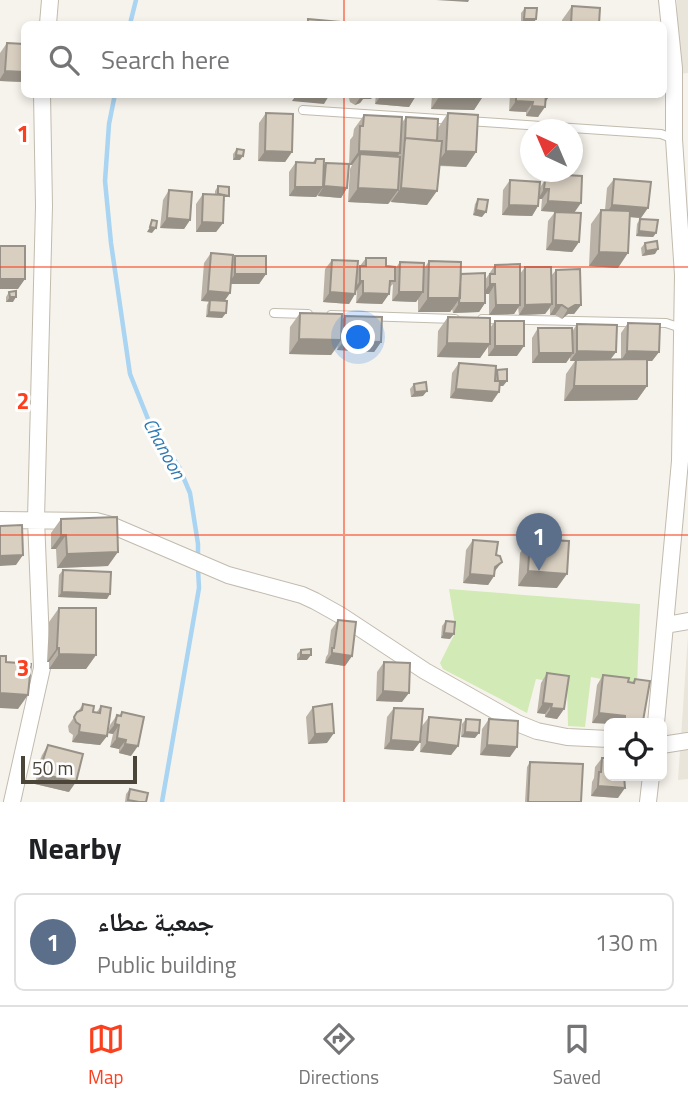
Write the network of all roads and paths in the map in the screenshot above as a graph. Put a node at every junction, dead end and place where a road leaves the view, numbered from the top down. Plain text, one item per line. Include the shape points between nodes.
1 (50, 0) edge
2 (667, 0) edge
3 (48, 21) edge
4 (43, 98) edge
5 (303, 110) dead end
6 (674, 139) junction
7 (685, 275) edge
8 (274, 313) dead end
9 (314, 314) edge
10 (327, 315) edge
11 (459, 319) edge
12 (473, 319) edge
13 (681, 328) junction
14 (36, 519) junction
15 (0, 520) edge
16 (688, 621) edge
17 (666, 625) junction
18 (657, 718) edge
19 (604, 739) edge
20 (688, 741) edge
21 (667, 744) edge
22 (650, 781) edge
23 (12, 802) edge
24 (648, 802) edge

1 - 3 street
2 - 6 street via 674,68
4 - 14 street
5 - 6 lane via 661,134
6 - 7 street
7 - 13 street
8 - 9 lane
10 - 11 lane
12 - 13 lane via 666,323
13 - 17 street via 680,461
14 - 15 street
14 - 19 street via 111,525 228,575 302,595 517,723 566,737
14 - 23 street via 42,668
16 - 17 street
17 - 18 street
20 - 21 street
22 - 24 street

